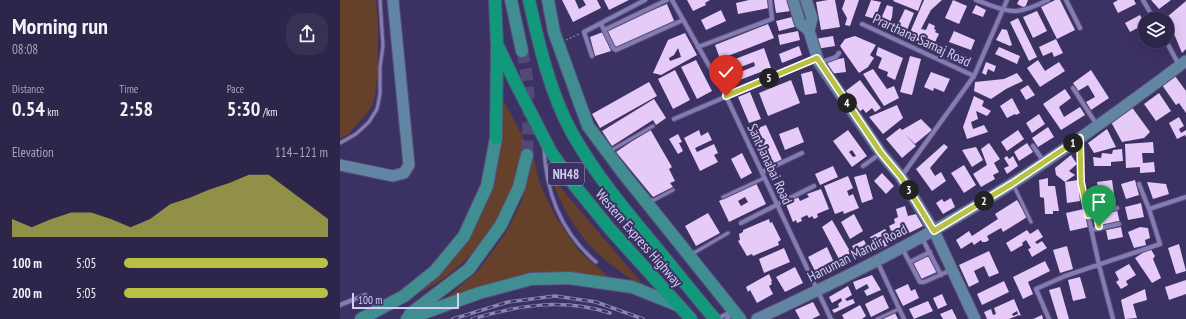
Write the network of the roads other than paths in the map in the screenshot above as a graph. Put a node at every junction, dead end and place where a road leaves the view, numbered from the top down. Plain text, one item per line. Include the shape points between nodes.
1 (380, 0) edge
2 (393, 0) edge
3 (495, 0) edge
4 (511, 0) edge
5 (529, 0) edge
6 (548, 0) edge
7 (645, 0) edge
8 (667, 0) edge
9 (672, 0) edge
10 (770, 0) edge
11 (793, 0) edge
12 (806, 0) edge
13 (976, 0) edge
14 (1007, 0) edge
15 (1048, 0) edge
16 (1066, 0) edge
17 (1143, 0) edge
18 (1003, 9) junction
19 (1150, 12) edge
20 (683, 20) junction
21 (601, 24) junction
22 (862, 24) dead end
23 (1080, 28) dead end
24 (604, 30) junction
25 (809, 31) junction
26 (497, 44) junction
27 (698, 47) junction
28 (1171, 48) edge
29 (522, 51) tunnel mouth
30 (840, 53) dead end
31 (592, 56) dead end
32 (818, 60) junction
33 (1183, 63) edge
34 (974, 76) junction
35 (1073, 88) dead end
36 (726, 96) junction
37 (674, 118) dead end
38 (1098, 125) junction
39 (653, 126) dead end
40 (496, 138) joint
41 (543, 138) junction
42 (1080, 138) junction
43 (340, 143) edge
44 (1033, 146) dead end
45 (606, 153) junction
46 (802, 153) dead end
47 (881, 153) junction
48 (527, 155) tunnel mouth
49 (1044, 162) junction
50 (340, 165) edge
51 (863, 166) dead end
52 (762, 172) junction
53 (901, 177) junction
54 (764, 178) junction
55 (1013, 183) junction
56 (1139, 184) dead end
57 (814, 186) dead end
58 (673, 190) dead end
59 (723, 197) dead end
60 (1186, 197) edge
61 (644, 201) junction
62 (776, 204) junction
63 (1117, 208) dead end
64 (1149, 209) junction
65 (1096, 213) junction
66 (1088, 215) junction
67 (1031, 222) dead end
68 (741, 223) dead end
69 (1119, 224) dead end
70 (1099, 229) junction
71 (1091, 230) junction
72 (934, 231) junction
73 (728, 232) dead end
74 (922, 237) junction
75 (902, 248) junction
76 (930, 252) junction
77 (689, 256) junction
78 (877, 261) junction
79 (596, 262) dead end
80 (910, 262) junction
81 (1099, 265) junction
82 (952, 270) junction
83 (940, 275) junction
84 (818, 291) junction
85 (365, 295) dead end
86 (340, 305) edge
87 (677, 305) junction
88 (899, 309) junction
89 (733, 316) edge
90 (715, 318) edge
91 (361, 319) edge
92 (403, 319) edge
93 (407, 319) edge
94 (691, 319) edge
95 (757, 319) edge
96 (831, 319) edge
97 (877, 319) edge
98 (904, 319) edge
99 (975, 319) edge
100 (1049, 319) edge
101 (1113, 319) edge

1 - 43 lane via 383,46 377,109 369,122 356,134
2 - 50 street via 409,164 404,173 393,176
3 - 26 highway, Western Express Highway / NH48
4 - 29 main road
5 - 90 highway, Western Express Highway / NH48 via 537,36 557,99 572,132 596,171 629,215
6 - 45 main road via 556,38 588,126
7 - 21 street
8 - 24 street
9 - 20 street, Sant Janabai Road
10 - 27 street via 772,19
11 - 25 street via 800,23
12 - 25 street via 812,18
13 - 18 street
14 - 18 street, Prarthana Samaj Road
15 - 18 street via 1033,8 1017,12
16 - 23 street
17 - 19 street
18 - 34 street, Prarthana Samaj Road
20 - 24 street via 616,50
20 - 27 street, Sant Janabai Road
21 - 24 street
21 - 31 street via 584,32
22 - 34 street, Prarthana Samaj Road
25 - 32 street
26 - 40 highway
26 - 41 highway, Western Express Highway / NH48
27 - 36 street, Sant Janabai Road
28 - 33 street
30 - 32 street via 836,57
32 - 36 street
32 - 47 street
33 - 38 street, Hanuman Mandir Road
34 - 53 street, Prarthana Samaj Road
35 - 38 street
36 - 37 street
36 - 52 street, Sant Janabai Road
38 - 42 street, Hanuman Mandir Road
39 - 45 lane
40 - 91 main road via 487,186 464,236 435,271 414,288
41 - 79 lane via 545,167 552,197 565,225 583,250
41 - 87 highway, Western Express Highway / NH48 via 574,186
42 - 49 street, Hanuman Mandir Road
42 - 66 street via 1081,182
44 - 49 street
45 - 61 main road
46 - 52 street
47 - 51 street
47 - 53 street
48 - 92 main road via 519,187 501,225 469,269
49 - 55 street, Hanuman Mandir Road
52 - 54 street, Sant Janabai Road
53 - 72 street
54 - 59 lane
54 - 62 street, Sant Janabai Road
55 - 67 lane
55 - 72 street, Hanuman Mandir Road
56 - 64 street
57 - 62 street
58 - 61 lane via 654,200
60 - 64 street
61 - 77 main road
62 - 68 street
62 - 84 street, Sant Janabai Road
63 - 65 street
64 - 81 street via 1160,244
65 - 66 street
65 - 70 street
66 - 71 street
69 - 70 street
70 - 71 street
71 - 81 street
72 - 74 street, Hanuman Mandir Road
72 - 82 street
73 - 77 lane
74 - 75 street, Hanuman Mandir Road
74 - 76 street
75 - 78 street, Hanuman Mandir Road
75 - 80 street
76 - 80 street
76 - 83 street
77 - 89 main road
78 - 84 street, Hanuman Mandir Road
78 - 88 street
80 - 83 street via 920,282
81 - 100 street via 1036,288
81 - 101 street
82 - 83 street
82 - 99 street
84 - 95 street, Hanuman Mandir Road
84 - 96 street, Sant Janabai Road
85 - 86 street
87 - 93 main road via 632,287 569,278 531,279 479,293
87 - 94 highway, Western Express Highway / NH48
88 - 97 lane
88 - 98 street
89 - 90 street via 726,313

